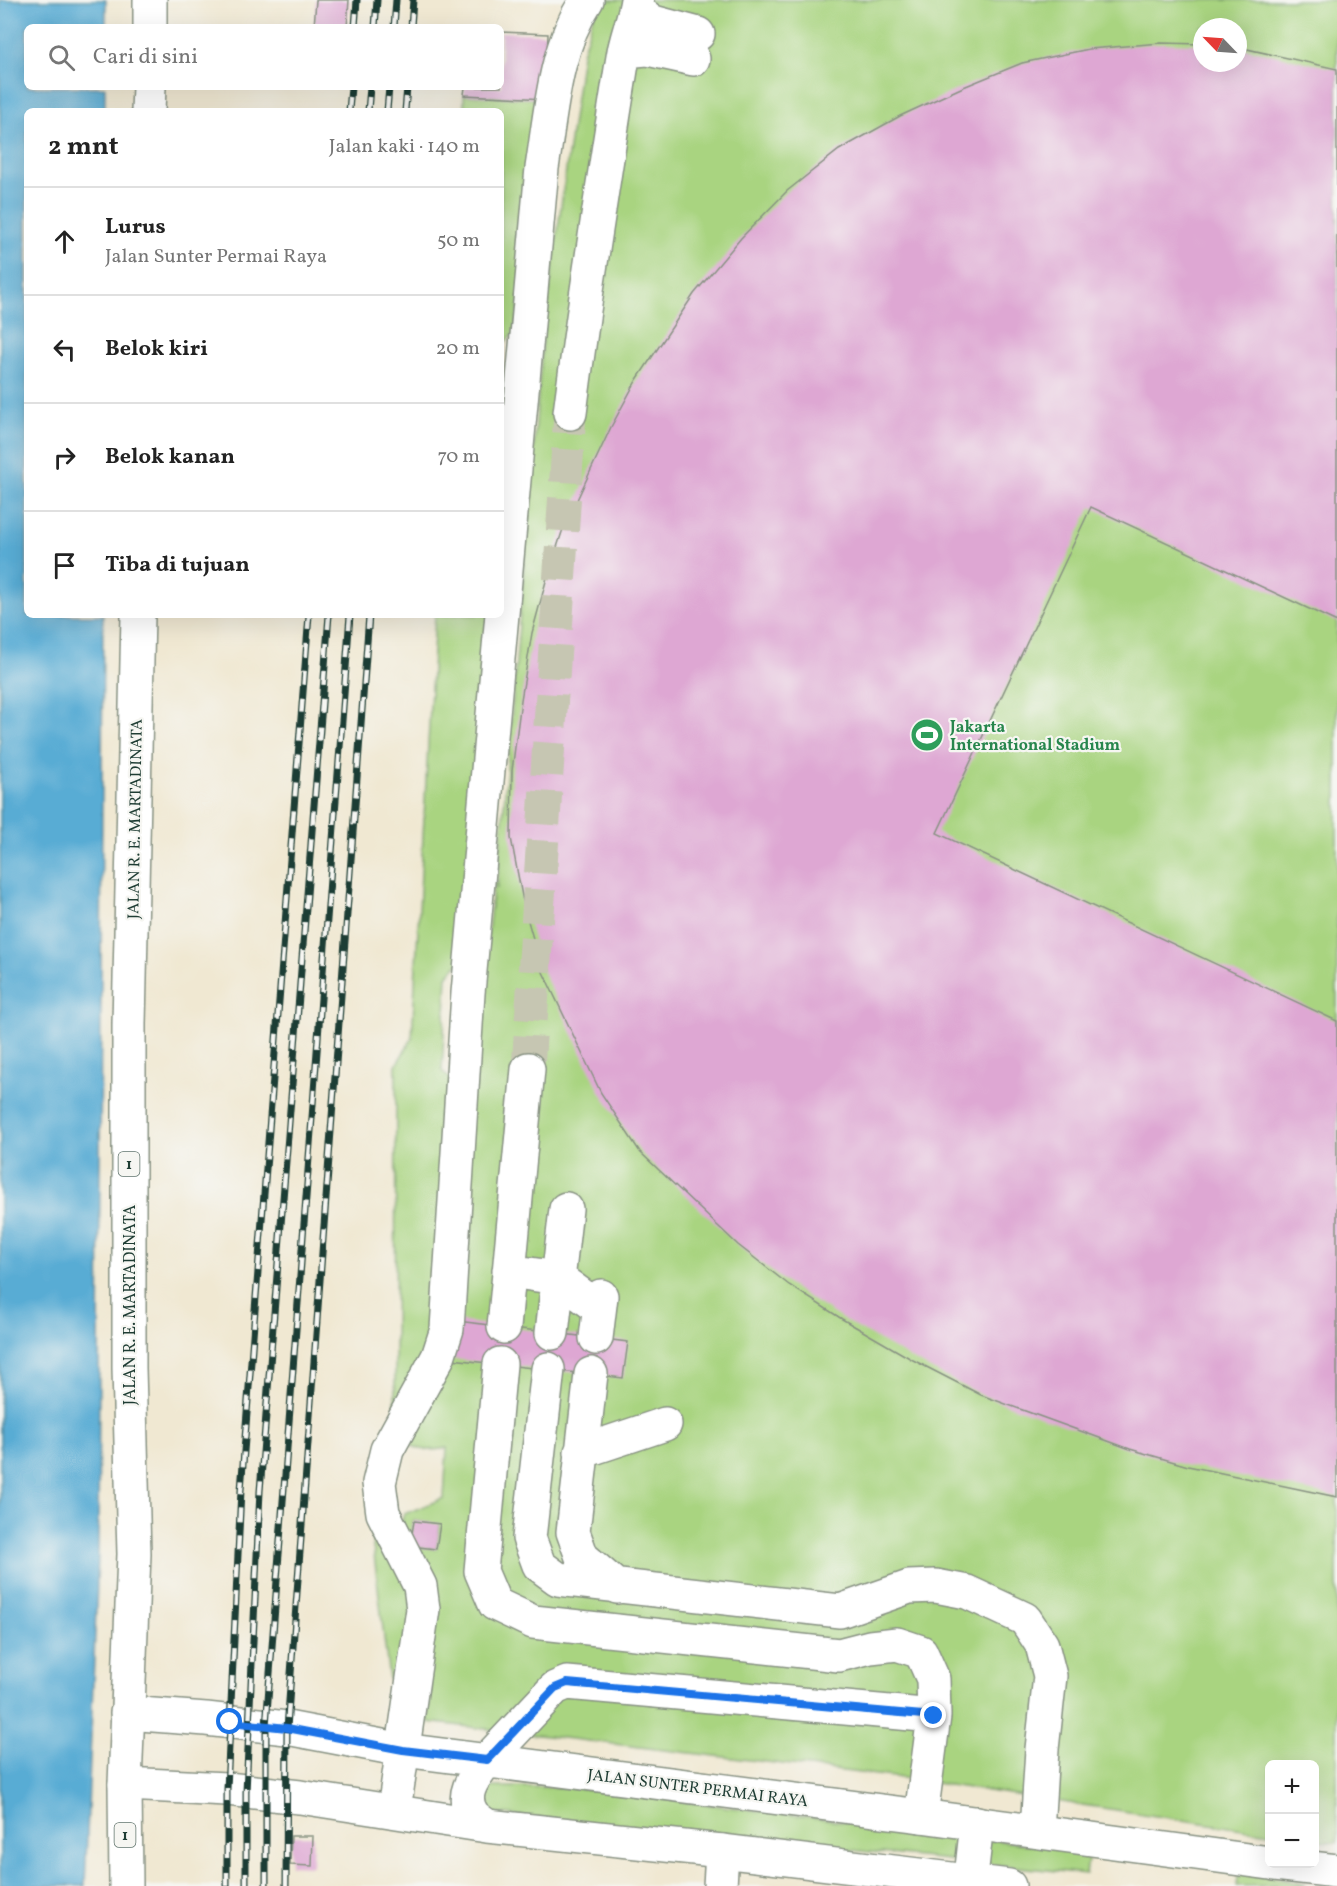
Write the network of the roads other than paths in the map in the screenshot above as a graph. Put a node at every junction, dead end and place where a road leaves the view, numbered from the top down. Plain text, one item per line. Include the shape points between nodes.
1 (150, 0) edge
2 (587, 0) edge
3 (637, 5) edge
4 (150, 24) edge
5 (624, 51) junction
6 (149, 90) edge
7 (148, 108) edge
8 (570, 414) tunnel mouth
9 (504, 597) edge
10 (138, 618) edge
11 (502, 618) edge
12 (528, 1069) tunnel mouth
13 (566, 1209) dead end
14 (509, 1271) junction
15 (558, 1278) junction
16 (599, 1314) dead end
17 (504, 1327) dead end
18 (552, 1333) dead end
19 (500, 1364) dead end
20 (548, 1369) dead end
21 (591, 1374) dead end
22 (665, 1424) dead end
23 (581, 1452) junction
24 (617, 1587) junction
25 (127, 1713) junction
26 (934, 1716) junction
27 (403, 1750) junction
28 (487, 1760) junction
29 (125, 1784) junction
30 (394, 1810) junction
31 (921, 1816) junction
32 (977, 1823) junction
33 (487, 1826) junction
34 (1037, 1831) junction
35 (722, 1851) junction
36 (1265, 1862) edge
37 (1314, 1868) edge
38 (1337, 1871) edge
39 (970, 1884) edge
40 (126, 1886) edge
41 (720, 1886) edge
42 (1009, 1886) edge

1 - 4 main road
2 - 9 main road via 567,41 555,83 543,168
3 - 5 main road
3 - 5 main road via 653,22 695,46
5 - 8 main road
6 - 7 main road
10 - 25 main road, JALAN R. E. MARTADINATA / 1 via 129,1024 129,1368 134,1554
11 - 27 main road via 468,993 447,1329 438,1357 387,1450 379,1483 383,1514 420,1586 423,1609
12 - 14 main road
13 - 15 main road
14 - 15 main road
14 - 17 main road
15 - 16 main road
15 - 18 main road
19 - 26 main road via 481,1571 495,1604 533,1622 839,1655 897,1644 921,1652 933,1679
20 - 24 main road via 529,1538 539,1565 558,1578
21 - 23 main road
22 - 23 main road
23 - 24 main road via 573,1532 582,1557
24 - 34 main road via 840,1611 909,1587 936,1586 967,1592 1025,1620 1042,1645 1050,1676
25 - 27 main road, JALAN SUNTER PERMAI RAYA via 287,1728
25 - 29 main road, JALAN R. E. MARTADINATA / 1
26 - 28 main road via 567,1683 555,1688
26 - 31 main road
27 - 28 main road, JALAN SUNTER PERMAI RAYA
27 - 30 main road
28 - 31 main road, JALAN SUNTER PERMAI RAYA
28 - 33 main road via 471,1781 467,1799 472,1813
29 - 30 main road via 227,1789
29 - 40 main road, JALAN R. E. MARTADINATA / 1
30 - 33 main road
31 - 32 main road, JALAN SUNTER PERMAI RAYA
32 - 34 main road, JALAN SUNTER PERMAI RAYA
32 - 39 main road
33 - 35 main road
34 - 36 main road, JALAN SUNTER PERMAI RAYA
35 - 39 main road
35 - 41 main road
37 - 38 main road
39 - 42 main road

